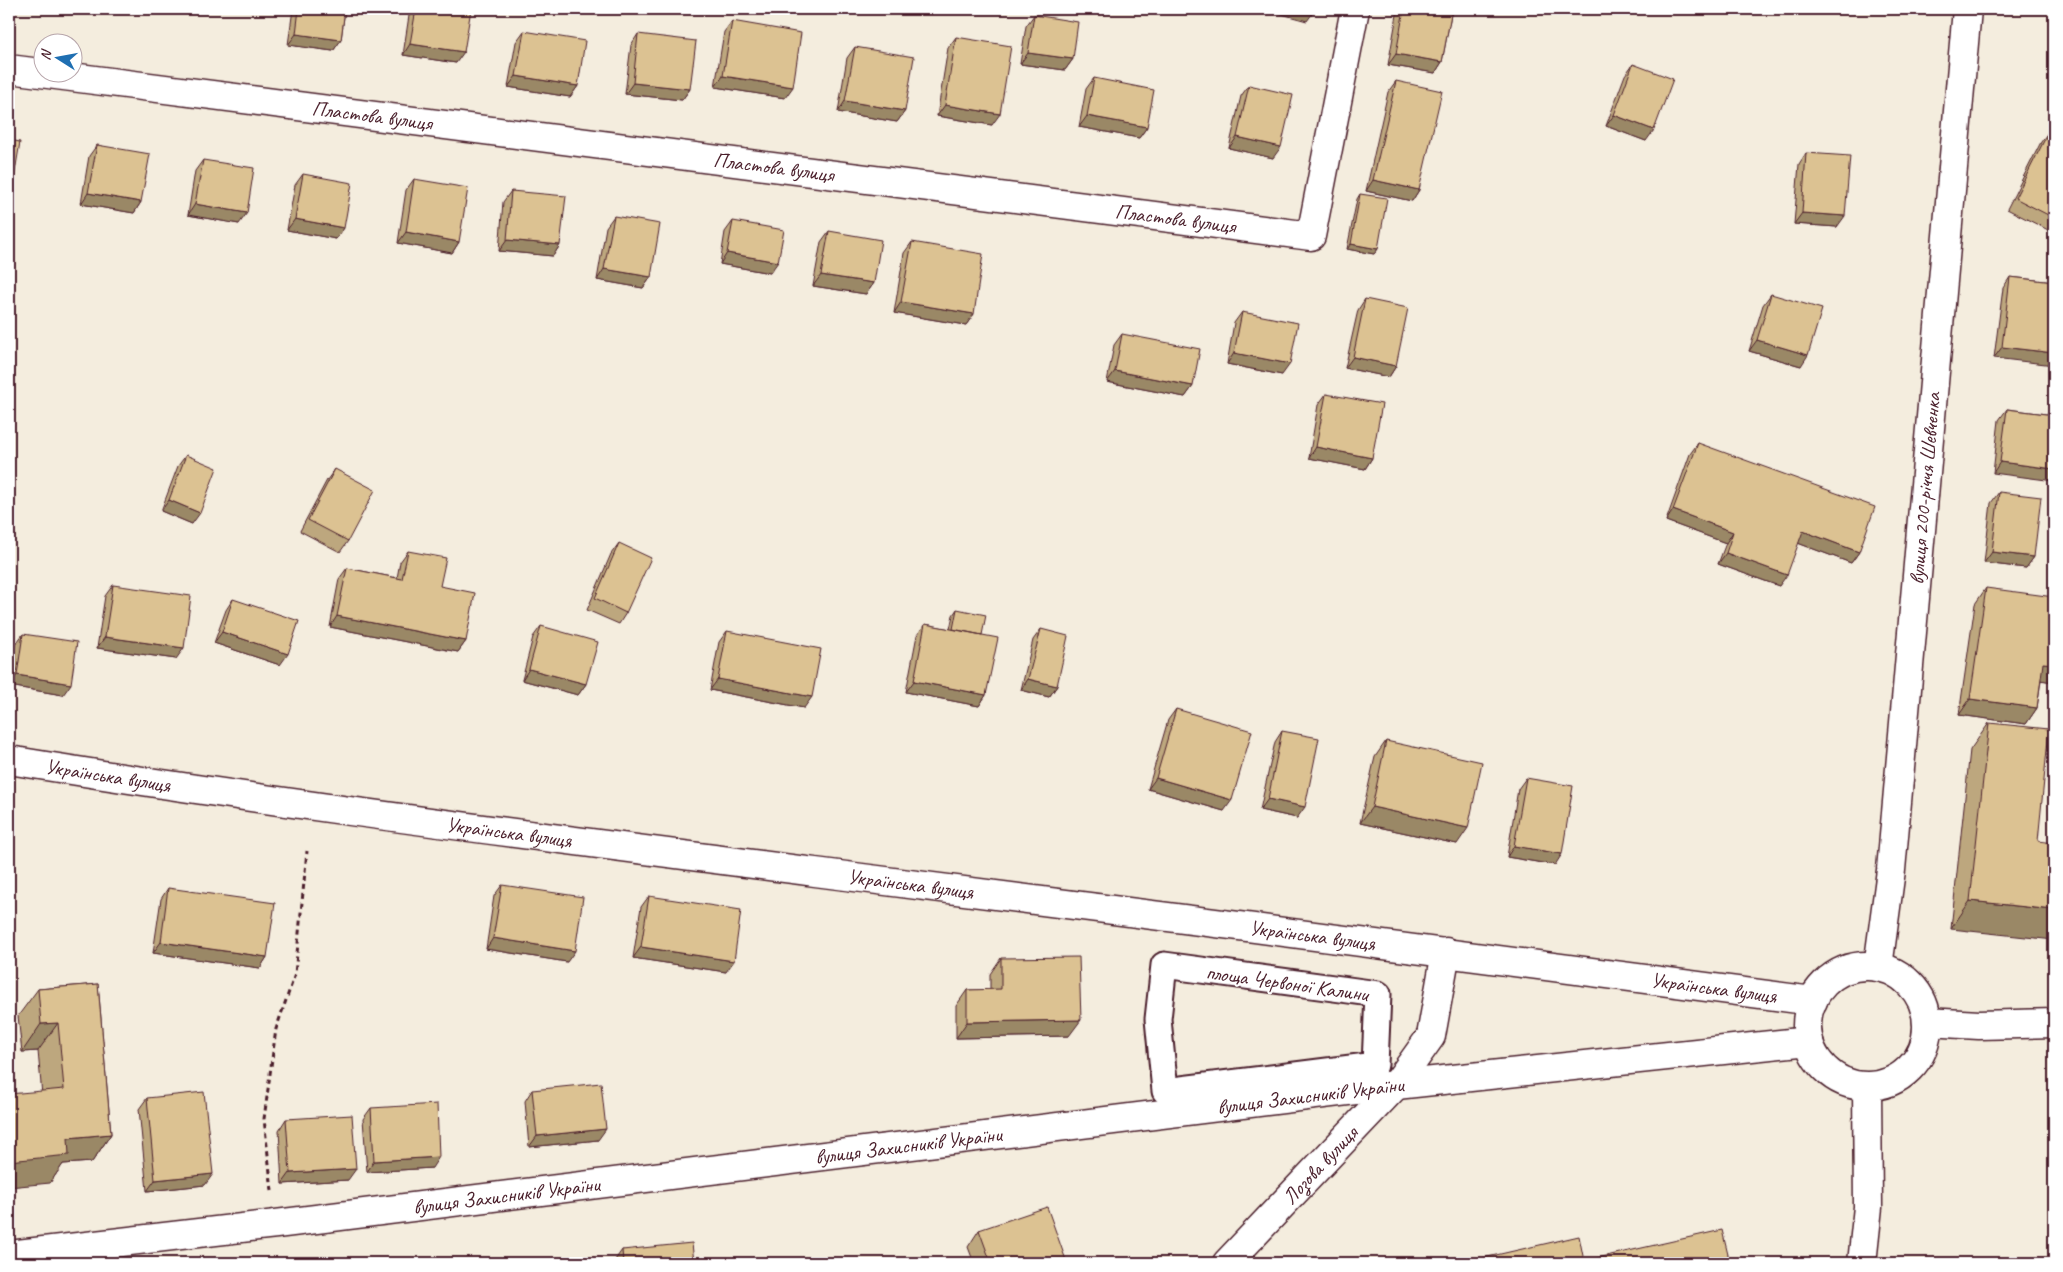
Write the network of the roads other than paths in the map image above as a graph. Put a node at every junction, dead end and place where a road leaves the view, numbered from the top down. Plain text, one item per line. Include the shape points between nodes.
1 (1355, 9) edge
2 (1967, 9) edge
3 (9, 69) edge
4 (9, 760) edge
5 (1446, 952) junction
6 (1878, 967) junction
7 (1813, 1001) junction
8 (1927, 1022) junction
9 (2054, 1022) edge
10 (1809, 1041) junction
11 (1396, 1085) junction
12 (1867, 1087) junction
13 (1165, 1091) joint
14 (9, 1255) edge
15 (1227, 1263) edge
16 (1862, 1263) edge

1 - 3 street, Пластова вулиця via 1311,236
2 - 6 street, вулиця 200-річчя Шевченка via 1891,870
4 - 5 street, Українська вулиця via 363,814
5 - 7 street, Українська вулиця
5 - 11 street, Лозова вулиця via 1431,1036
6 - 7 street via 1858,967 1840,973 1824,985
6 - 8 street via 1897,974 1912,986 1923,1003
7 - 10 street via 1807,1021
8 - 9 street via 1979,1025
8 - 12 street via 1925,1042 1911,1067 1886,1083
10 - 11 street, вулиця Захисників України
10 - 12 street via 1817,1059 1830,1074 1848,1083
11 - 14 street, вулиця Захисників України
11 - 15 street, Лозова вулиця
12 - 16 street via 1868,1207
13 - 13 street, площа Червоної Калини via 1158,1019 1164,965 1378,994 1374,1065

